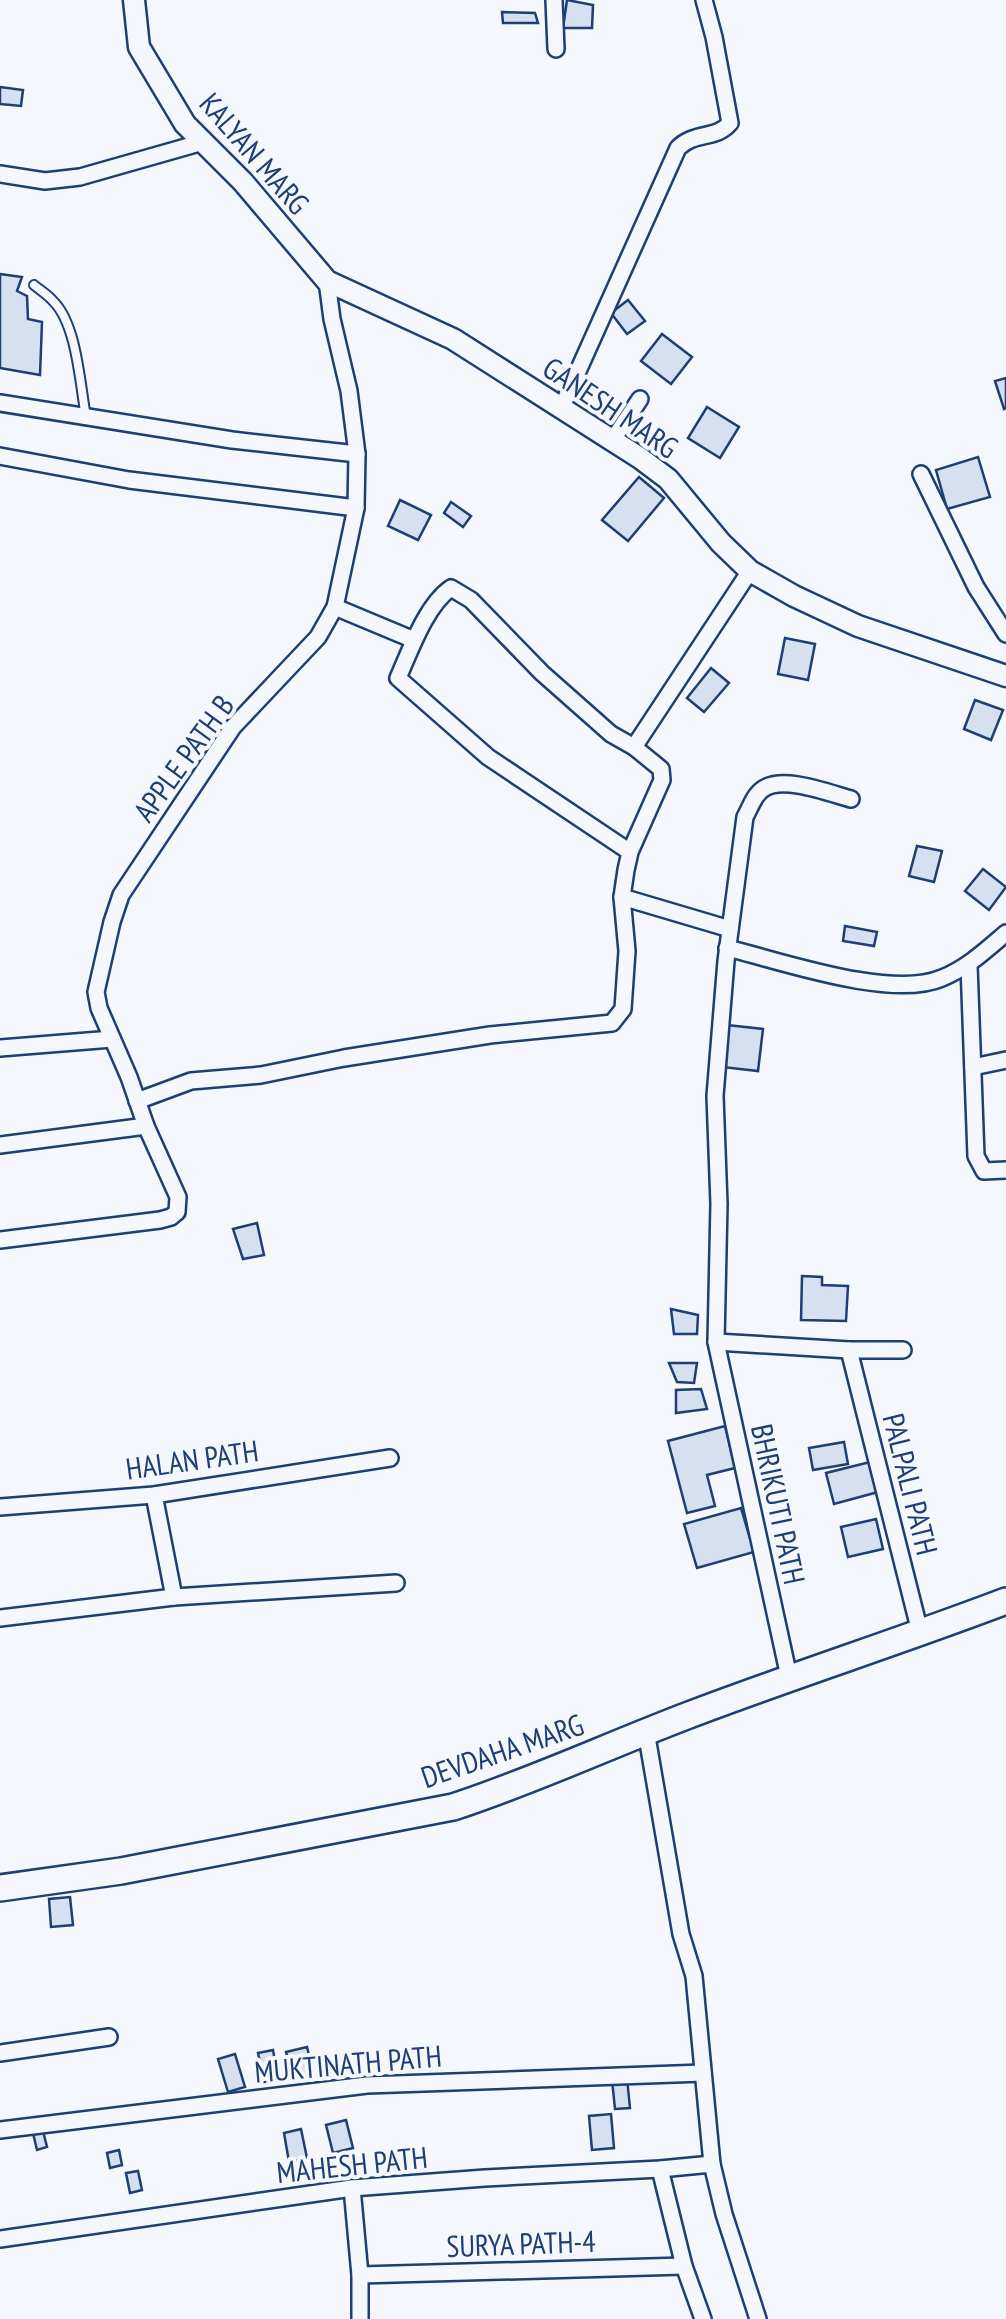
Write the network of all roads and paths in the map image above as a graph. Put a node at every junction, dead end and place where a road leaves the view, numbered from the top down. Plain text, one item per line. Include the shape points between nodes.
1 (134, 0) edge
2 (554, 0) edge
3 (704, 0) edge
4 (556, 49) dead end
5 (202, 142) junction
6 (0, 174) edge
7 (327, 281) junction
8 (34, 286) dead end
9 (640, 399) dead end
10 (0, 403) edge
11 (561, 409) junction
12 (86, 417) junction
13 (612, 441) junction
14 (356, 454) junction
15 (0, 456) edge
16 (921, 474) dead end
17 (356, 508) junction
18 (750, 571) junction
19 (335, 607) junction
20 (1006, 634) edge
21 (414, 640) junction
22 (1006, 676) edge
23 (634, 748) junction
24 (851, 799) dead end
25 (630, 852) junction
26 (622, 897) junction
27 (730, 929) junction
28 (1006, 933) edge
29 (727, 948) junction
30 (969, 964) junction
31 (112, 1039) junction
32 (0, 1048) edge
33 (1006, 1060) edge
34 (974, 1067) junction
35 (137, 1101) junction
36 (146, 1126) junction
37 (0, 1145) edge
38 (1006, 1170) edge
39 (0, 1240) edge
40 (716, 1342) junction
41 (849, 1350) junction
42 (903, 1350) dead end
43 (390, 1458) dead end
44 (154, 1494) junction
45 (0, 1507) edge
46 (396, 1583) dead end
47 (174, 1597) junction
48 (1006, 1601) edge
49 (0, 1618) edge
50 (920, 1632) junction
51 (788, 1678) junction
52 (646, 1731) junction
53 (0, 1888) edge
54 (109, 2037) dead end
55 (0, 2053) edge
56 (702, 2073) junction
57 (0, 2130) edge
58 (712, 2164) junction
59 (660, 2169) junction
60 (352, 2188) junction
61 (0, 2239) edge
62 (684, 2266) junction
63 (360, 2275) junction
64 (360, 2319) edge
65 (703, 2319) edge
66 (758, 2319) edge

1 - 5 street, KALYAN MARG via 139,47 184,124
2 - 4 street
3 - 11 street via 730,123 678,148
5 - 6 street via 80,177 45,181
5 - 7 street, KALYAN MARG
7 - 11 street, GANESH MARG via 454,340
7 - 14 street, APPLE PATH B
8 - 12 lane via 56,302 66,321
9 - 13 street
10 - 12 street
11 - 13 street, GANESH MARG
12 - 14 street
13 - 18 street, GANESH MARG via 668,479
14 - 17 street, APPLE PATH B
15 - 17 street via 129,480
16 - 20 street
17 - 19 street, APPLE PATH B
18 - 22 street, GANESH MARG via 858,626
18 - 23 street
19 - 21 street
19 - 31 street, APPLE PATH B via 318,637 233,728 121,896 96,992
21 - 23 street via 438,599 451,588 459,591 542,673
21 - 25 street via 398,678 488,757
23 - 25 street via 661,769 662,780
24 - 27 street, BHRIKUTI PATH via 795,784 764,788 745,817
25 - 26 street
26 - 27 street
26 - 35 street via 624,990 612,1023 191,1081
27 - 29 street, BHRIKUTI PATH
28 - 30 street
29 - 30 street via 905,986 938,980
29 - 40 street, BHRIKUTI PATH via 715,1096
30 - 34 street
31 - 32 street
31 - 35 street, APPLE PATH B
33 - 34 street
34 - 38 street via 976,1156 984,1171
35 - 36 street, APPLE PATH B
36 - 37 street
36 - 39 street, APPLE PATH B via 178,1197 171,1217
40 - 41 street
40 - 51 street, BHRIKUTI PATH
41 - 42 street
41 - 50 street, PALPALI PATH
43 - 44 street, HALAN PATH
44 - 45 street, HALAN PATH
44 - 47 street
46 - 47 street
47 - 49 street
48 - 50 main road, DEVDAHA MARG
50 - 51 main road, DEVDAHA MARG
51 - 52 main road, DEVDAHA MARG
52 - 53 main road, DEVDAHA MARG via 453,1807
52 - 56 street via 694,1976
54 - 55 street
56 - 57 street, MUKTINATH PATH via 367,2085
56 - 58 street
58 - 59 street, MAHESH PATH
58 - 66 street
59 - 60 street, MAHESH PATH
59 - 62 street
60 - 61 street, MAHESH PATH
60 - 63 street
62 - 63 street, SURYA PATH-4
62 - 65 street
63 - 64 street

